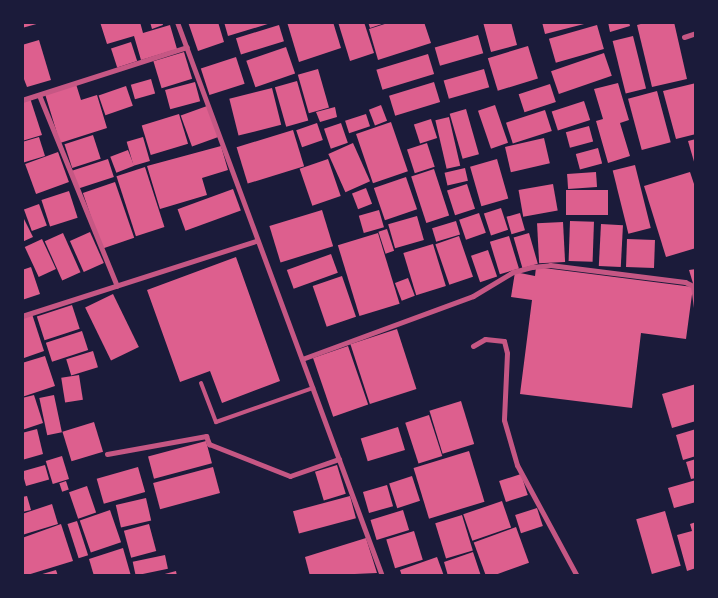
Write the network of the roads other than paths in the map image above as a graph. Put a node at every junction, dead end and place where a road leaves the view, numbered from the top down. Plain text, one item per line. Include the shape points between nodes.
1 (177, 22) edge
2 (696, 33) edge
3 (684, 37) dead end
4 (188, 47) junction
5 (39, 95) junction
6 (22, 100) edge
7 (256, 241) junction
8 (117, 286) junction
9 (696, 308) edge
10 (22, 316) edge
11 (472, 346) dead end
12 (302, 359) junction
13 (201, 383) dead end
14 (313, 388) junction
15 (107, 454) dead end
16 (339, 459) junction
17 (382, 576) edge
18 (577, 576) edge

1 - 4 street
2 - 3 street
4 - 5 street
4 - 7 street
5 - 6 street
5 - 8 street
7 - 8 street
7 - 12 street
8 - 10 street
9 - 12 street via 692,286 685,282 550,265 532,267 513,272 473,296
11 - 18 street via 485,339 504,341 507,354 504,420 517,465
12 - 14 street
13 - 14 lane via 216,422
14 - 16 street
15 - 16 street via 206,436 209,444 290,476
16 - 17 street

